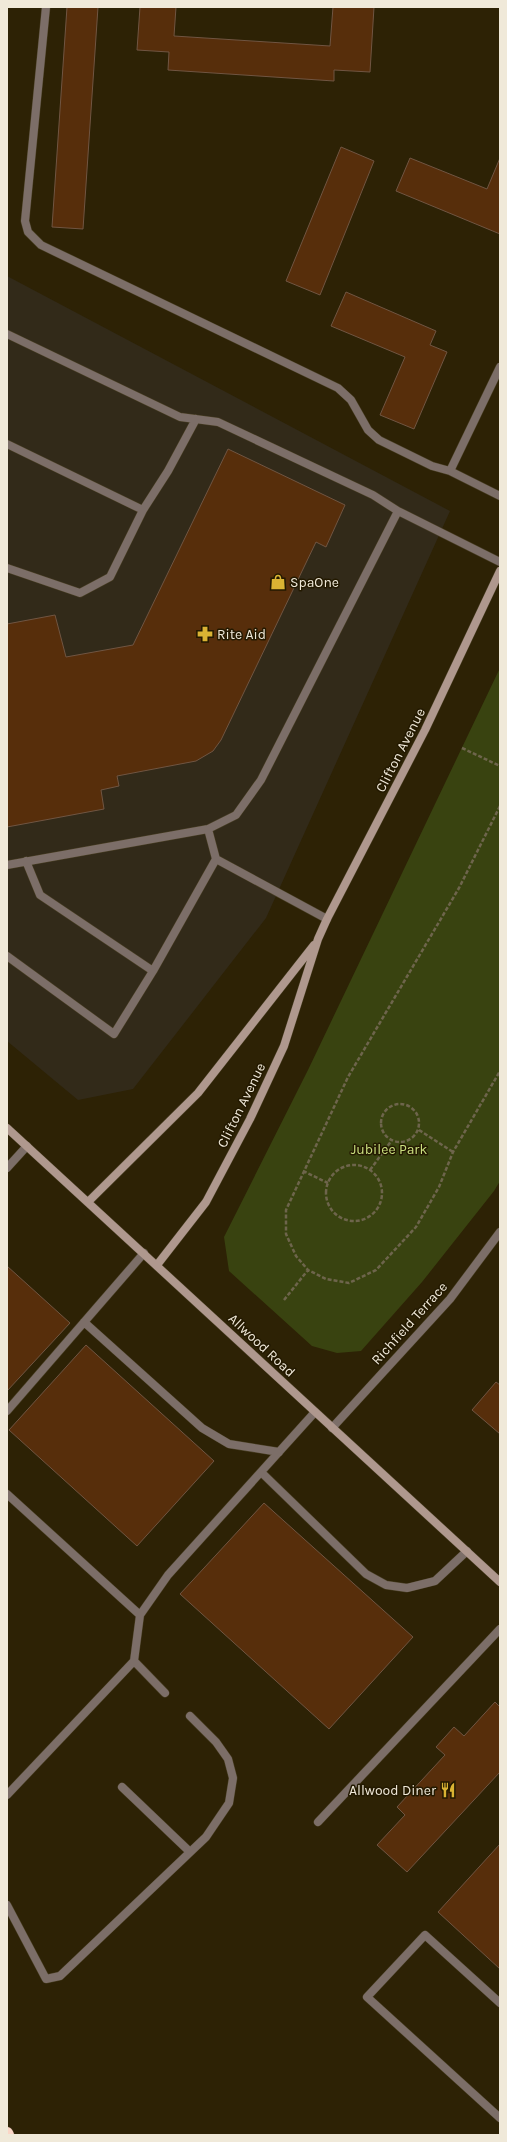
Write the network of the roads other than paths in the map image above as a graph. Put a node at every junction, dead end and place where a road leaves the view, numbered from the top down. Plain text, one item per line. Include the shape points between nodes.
1 (46, 7) edge
2 (7, 334) edge
3 (500, 367) edge
4 (196, 419) junction
5 (7, 444) edge
6 (450, 471) junction
7 (500, 496) edge
8 (143, 510) junction
9 (398, 511) junction
10 (500, 562) edge
11 (7, 568) edge
12 (500, 571) edge
13 (208, 829) junction
14 (216, 859) junction
15 (26, 861) junction
16 (7, 865) edge
17 (327, 919) junction
18 (318, 939) junction
19 (7, 956) edge
20 (154, 971) junction
21 (7, 1128) edge
22 (27, 1146) junction
23 (7, 1168) edge
24 (88, 1202) junction
25 (500, 1232) edge
26 (144, 1253) junction
27 (157, 1265) junction
28 (84, 1322) junction
29 (7, 1411) edge
30 (315, 1412) junction
31 (332, 1428) junction
32 (279, 1452) junction
33 (261, 1472) junction
34 (7, 1494) edge
35 (466, 1551) junction
36 (500, 1582) edge
37 (140, 1615) junction
38 (500, 1629) edge
39 (134, 1661) junction
40 (165, 1693) dead end
41 (190, 1716) dead end
42 (122, 1787) dead end
43 (7, 1795) edge
44 (318, 1822) dead end
45 (190, 1852) junction
46 (7, 1905) edge
47 (500, 2003) edge
48 (500, 2118) edge

1 - 6 street via 25,221 28,232 41,245 338,388 351,400 368,430 379,440 432,466
2 - 4 street via 180,416
3 - 6 street
4 - 8 street
4 - 9 street via 218,422 373,494
5 - 8 street
6 - 7 street
8 - 11 street via 110,577 80,593
9 - 10 street
9 - 13 street via 261,780 236,815
12 - 17 main road, Clifton Avenue via 425,730
13 - 14 street
13 - 15 street
14 - 17 street
14 - 20 street
15 - 16 street
15 - 20 street via 40,895
17 - 18 main road, Clifton Avenue
18 - 24 main road, Clifton Avenue via 198,1093
18 - 27 main road, Clifton Avenue via 284,1046 250,1119 206,1202
19 - 20 street via 114,1034
21 - 22 main road, Allwood Road
22 - 23 street
22 - 24 main road, Allwood Road
24 - 26 main road, Allwood Road
25 - 31 street, Richfield Terrace via 450,1299
26 - 27 main road, Allwood Road
26 - 28 street
27 - 30 main road, Allwood Road
28 - 29 street
28 - 32 street via 202,1428 229,1444
30 - 31 main road, Allwood Road
30 - 32 street
31 - 35 main road, Allwood Road
32 - 33 street
33 - 35 street via 366,1574 386,1585 407,1588 435,1580
33 - 37 street via 168,1575
34 - 37 street
35 - 36 main road, Allwood Road
37 - 39 street
38 - 44 street
39 - 40 street
39 - 43 street
41 - 45 street via 216,1742 228,1759 233,1778 229,1803 206,1837
42 - 45 street
45 - 46 street via 60,1976 46,1979
47 - 48 street via 424,1935 367,1997

